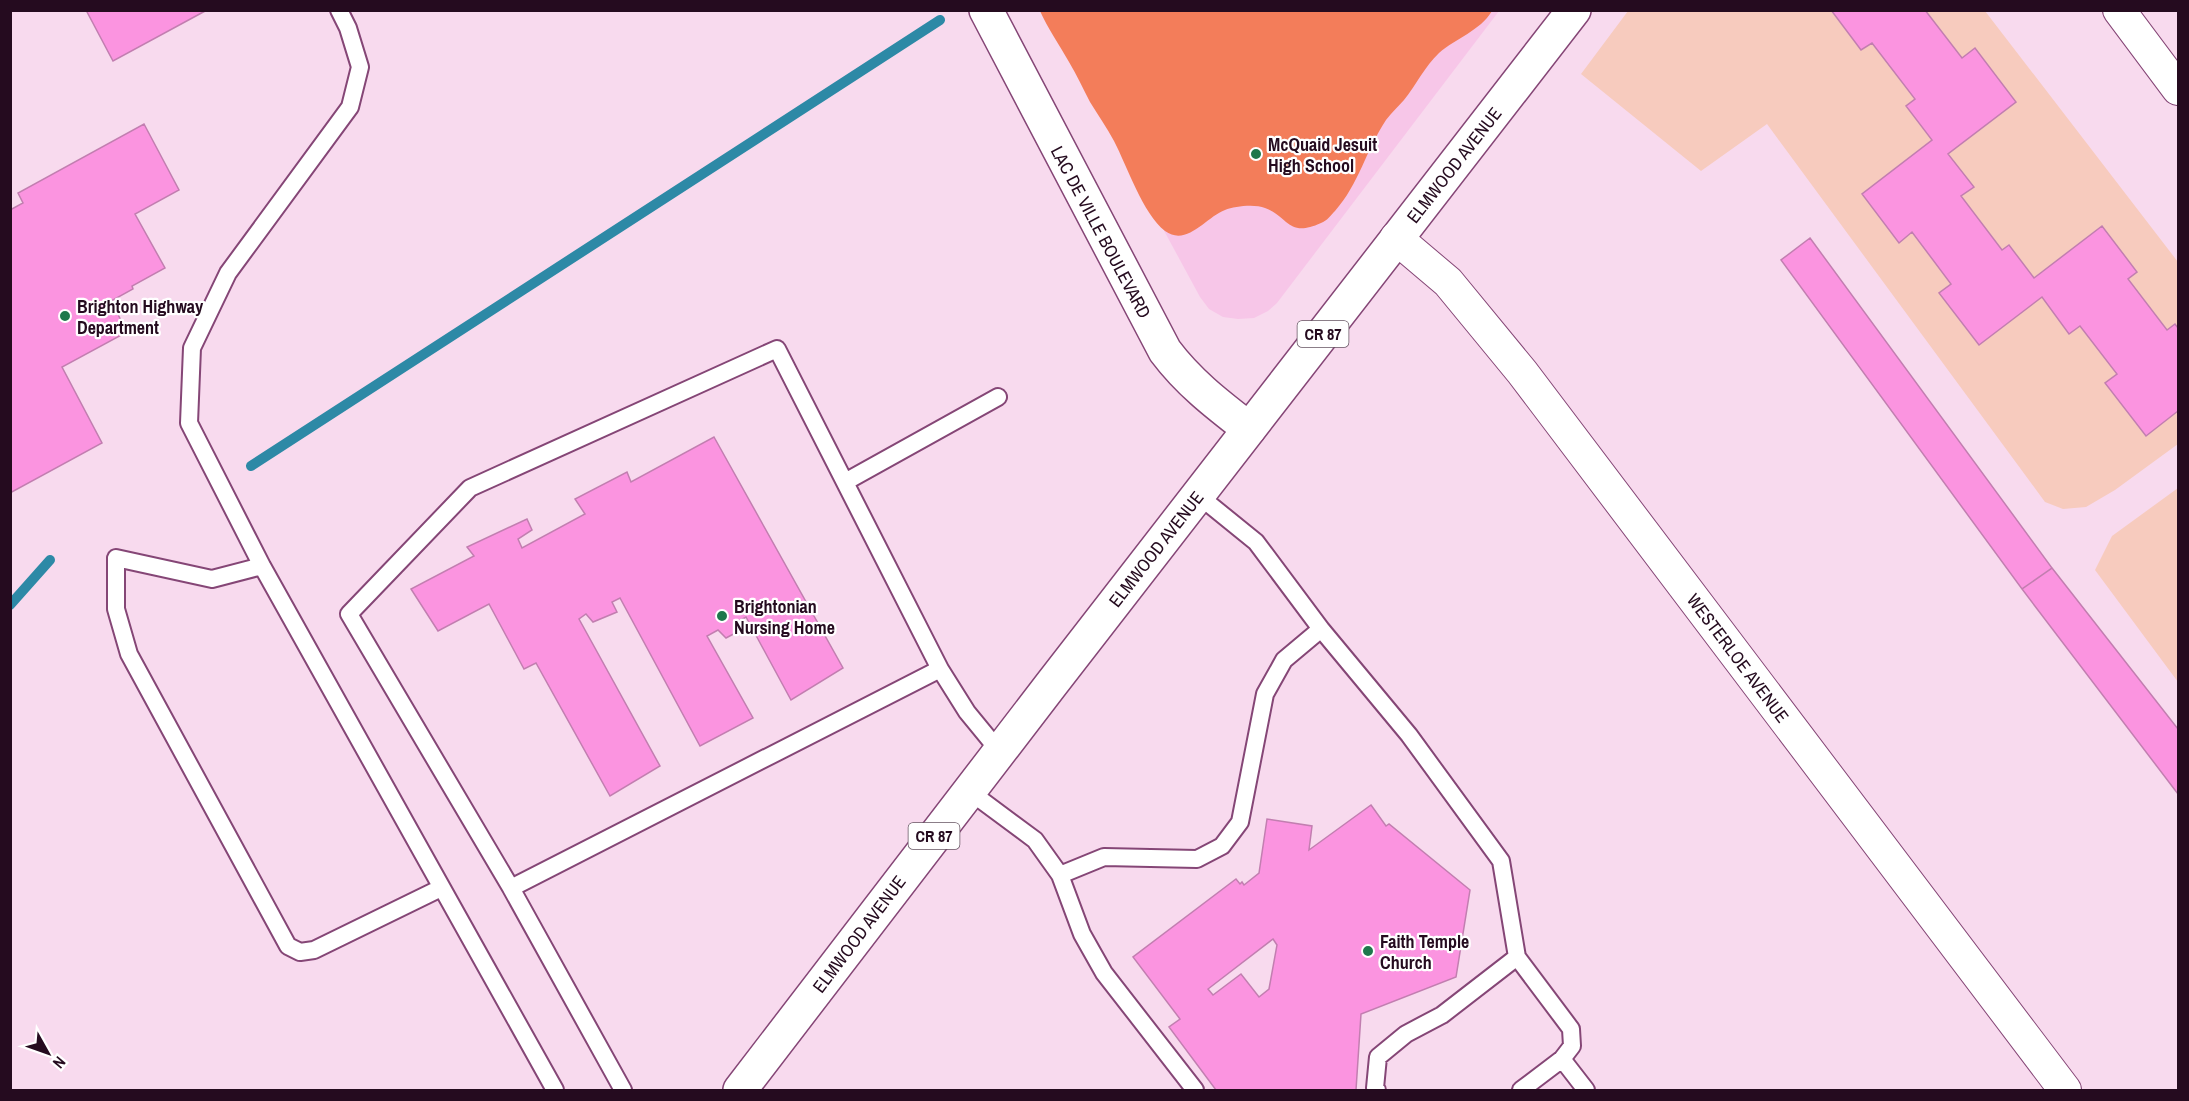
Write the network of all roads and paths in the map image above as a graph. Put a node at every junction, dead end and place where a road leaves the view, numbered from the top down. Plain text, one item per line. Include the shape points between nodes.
1 (339, 10) edge
2 (986, 10) edge
3 (1574, 10) edge
4 (2119, 10) edge
5 (2178, 89) edge
6 (1396, 238) junction
7 (998, 397) dead end
8 (1249, 429) junction
9 (845, 482) junction
10 (1198, 495) junction
11 (262, 566) junction
12 (1321, 629) junction
13 (940, 669) junction
14 (999, 751) junction
15 (969, 791) junction
16 (1060, 875) junction
17 (441, 888) junction
18 (511, 888) junction
19 (1518, 957) junction
20 (1562, 1059) junction
21 (555, 1090) edge
22 (623, 1090) edge
23 (743, 1090) edge
24 (1195, 1090) edge
25 (1377, 1090) edge
26 (1521, 1090) edge
27 (1586, 1090) edge
28 (2065, 1090) edge

1 - 11 lane via 360,67 350,107 228,273 192,348 189,423
2 - 8 main road, LAC DE VILLE BOULEVARD via 1165,351 1195,386
3 - 6 main road, ELMWOOD AVENUE / CR 87
4 - 5 street
6 - 8 main road, ELMWOOD AVENUE / CR 87
6 - 28 street, WESTERLOE AVENUE via 1448,282 1522,372
7 - 9 lane
8 - 10 main road, ELMWOOD AVENUE / CR 87
9 - 13 lane
9 - 18 lane via 777,349 470,488 349,614
10 - 12 lane via 1256,542
10 - 14 main road, ELMWOOD AVENUE / CR 87
11 - 17 lane
11 - 17 lane via 212,579 116,558 116,609 129,654 288,946 300,952 314,950
12 - 16 lane via 1284,660 1265,694 1240,822 1222,846 1197,859 1104,856
12 - 19 lane via 1409,735 1502,861
13 - 14 lane via 967,712
13 - 18 lane
14 - 15 main road, ELMWOOD AVENUE / CR 87
15 - 16 lane via 1035,840
15 - 23 main road, ELMWOOD AVENUE / CR 87
16 - 24 lane via 1082,934 1104,973
17 - 21 lane
18 - 22 lane
19 - 20 lane via 1571,1029 1572,1046
19 - 25 lane via 1442,1015 1406,1034 1378,1057
20 - 26 lane
20 - 27 lane

